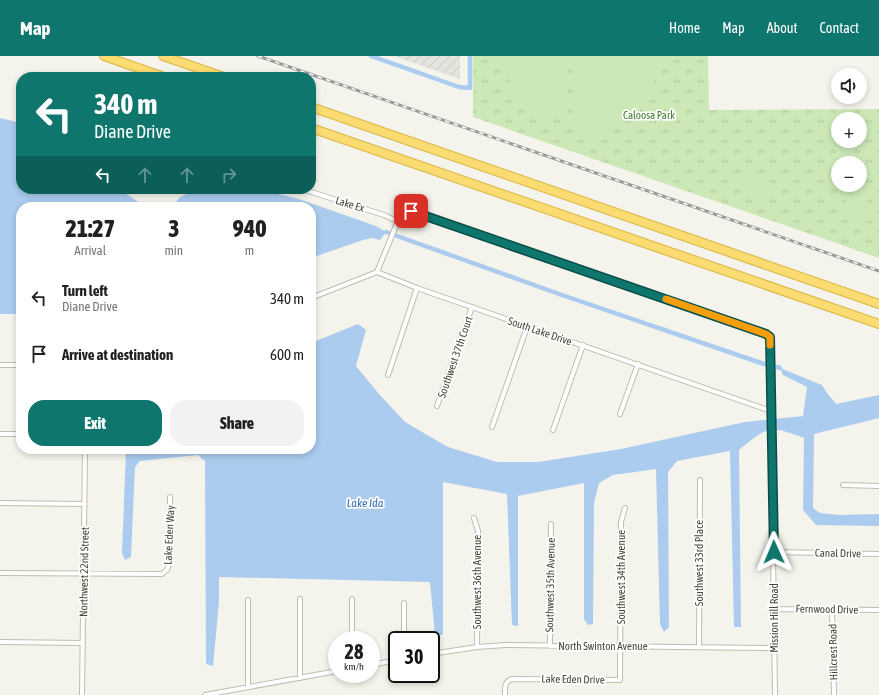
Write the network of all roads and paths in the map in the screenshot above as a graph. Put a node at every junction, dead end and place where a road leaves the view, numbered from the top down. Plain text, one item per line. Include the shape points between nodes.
1 (104, 56) edge
2 (163, 56) edge
3 (150, 72) edge
4 (209, 72) edge
5 (316, 109) edge
6 (316, 130) edge
7 (316, 193) edge
8 (398, 221) junction
9 (377, 272) junction
10 (417, 288) junction
11 (316, 296) edge
12 (879, 304) edge
13 (472, 307) junction
14 (879, 324) edge
15 (526, 326) junction
16 (582, 345) junction
17 (638, 364) junction
18 (0, 365) edge
19 (16, 365) edge
20 (388, 375) dead end
21 (437, 406) dead end
22 (771, 411) junction
23 (620, 414) dead end
24 (492, 427) dead end
25 (553, 430) dead end
26 (0, 434) edge
27 (16, 434) edge
28 (85, 454) edge
29 (700, 480) dead end
30 (843, 485) dead end
31 (879, 486) edge
32 (170, 497) dead end
33 (0, 503) edge
34 (84, 504) junction
35 (625, 508) dead end
36 (474, 518) dead end
37 (551, 524) dead end
38 (774, 552) junction
39 (879, 554) edge
40 (0, 573) edge
41 (84, 574) junction
42 (300, 599) dead end
43 (352, 599) dead end
44 (248, 600) dead end
45 (404, 603) dead end
46 (775, 609) junction
47 (832, 609) junction
48 (879, 610) edge
49 (352, 631) edge
50 (404, 631) edge
51 (0, 642) edge
52 (83, 643) junction
53 (550, 646) junction
54 (621, 646) junction
55 (774, 646) junction
56 (477, 647) junction
57 (698, 647) junction
58 (440, 653) edge
59 (328, 673) edge
60 (300, 678) junction
61 (248, 687) junction
62 (82, 695) edge
63 (205, 695) edge
64 (505, 695) edge
65 (775, 695) edge
66 (834, 695) edge

1 - 3 highway
2 - 4 highway
5 - 12 highway
6 - 14 highway
7 - 8 street, Lake Ex via 384,214
8 - 9 street
8 - 22 street, Mission Hill Road via 405,210 766,334 770,337
9 - 10 street, South Lake Drive
9 - 11 street
10 - 13 street, South Lake Drive
10 - 20 street
13 - 15 street, South Lake Drive
13 - 21 street, Southwest 37th Court
15 - 16 street, South Lake Drive
15 - 24 street
16 - 17 street, South Lake Drive
16 - 25 street
17 - 22 street, South Lake Drive
17 - 23 street
18 - 19 street
22 - 38 street, Mission Hill Road
26 - 27 street
28 - 34 street, Northwest 22nd Street
29 - 57 street, Southwest 33rd Place
30 - 31 street
32 - 41 street, Lake Eden Way via 169,564 165,573
33 - 34 street
34 - 41 street, Northwest 22nd Street
35 - 54 street, Southwest 34th Avenue via 620,522
36 - 56 street, Southwest 36th Avenue via 478,531
37 - 53 street, Southwest 35th Avenue
38 - 39 street, Canal Drive
38 - 46 street, Mission Hill Road
40 - 41 street
41 - 52 street, Northwest 22nd Street
42 - 60 street
43 - 49 street
44 - 61 street
45 - 50 street
46 - 47 street, Fernwood Drive
46 - 55 street, Mission Hill Road
47 - 48 street, Fernwood Drive
47 - 66 street, Hillcrest Road
51 - 52 street
52 - 62 street, Northwest 22nd Street
53 - 54 street, North Swinton Avenue
53 - 56 street, North Swinton Avenue
54 - 57 street, North Swinton Avenue
54 - 64 street, Lake Eden Drive via 620,680 512,679 505,683
55 - 57 street, North Swinton Avenue
55 - 65 street, Mission Hill Road
56 - 58 street, North Swinton Avenue
59 - 60 street
60 - 61 street
61 - 63 street

